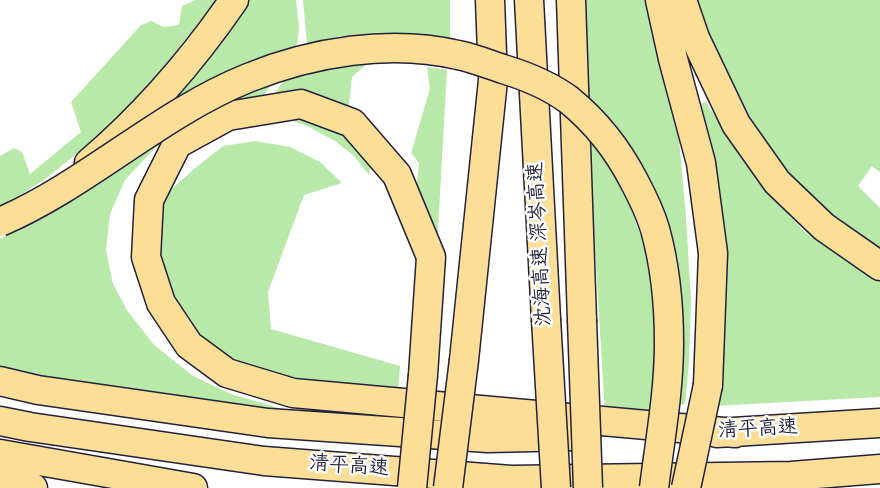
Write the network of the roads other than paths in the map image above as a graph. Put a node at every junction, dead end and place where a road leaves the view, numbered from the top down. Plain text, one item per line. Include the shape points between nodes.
1 (234, 0) edge
2 (490, 0) edge
3 (528, 0) edge
4 (571, 0) edge
5 (660, 0) edge
6 (682, 0) edge
7 (56, 192) junction
8 (0, 222) edge
9 (880, 266) edge
10 (5, 382) edge
11 (1, 421) edge
12 (880, 423) edge
13 (735, 433) junction
14 (0, 454) edge
15 (880, 470) edge
16 (0, 478) edge
17 (33, 488) edge
18 (192, 488) edge
19 (412, 488) edge
20 (448, 488) edge
21 (556, 488) edge
22 (588, 488) edge
23 (654, 488) edge
24 (686, 488) edge

1 - 7 highway, bridge via 219,22 132,122
2 - 20 highway, bridge via 492,80
3 - 21 highway, 沈海高速 深岑高速, bridge
4 - 22 highway, 沈海高速 深岑高速, bridge
5 - 24 highway, bridge via 701,163 713,253 708,385
6 - 9 highway via 695,38 736,124 777,182 824,227
7 - 8 highway, bridge
7 - 23 highway, bridge via 211,95 248,77 315,57 399,48 425,50 457,54 544,84 569,100 611,142 641,195 654,226 663,270 669,343
10 - 13 highway, 清平高速 via 38,390 268,423 488,438
11 - 15 highway, 清平高速 via 30,428 264,461 512,480 791,476
12 - 13 highway, 清平高速
13 - 19 highway, bridge via 293,393 227,373 189,345 161,303 146,257 149,200 177,144 228,116 301,104 352,123 397,175 431,257 423,375
14 - 18 highway
16 - 17 highway

